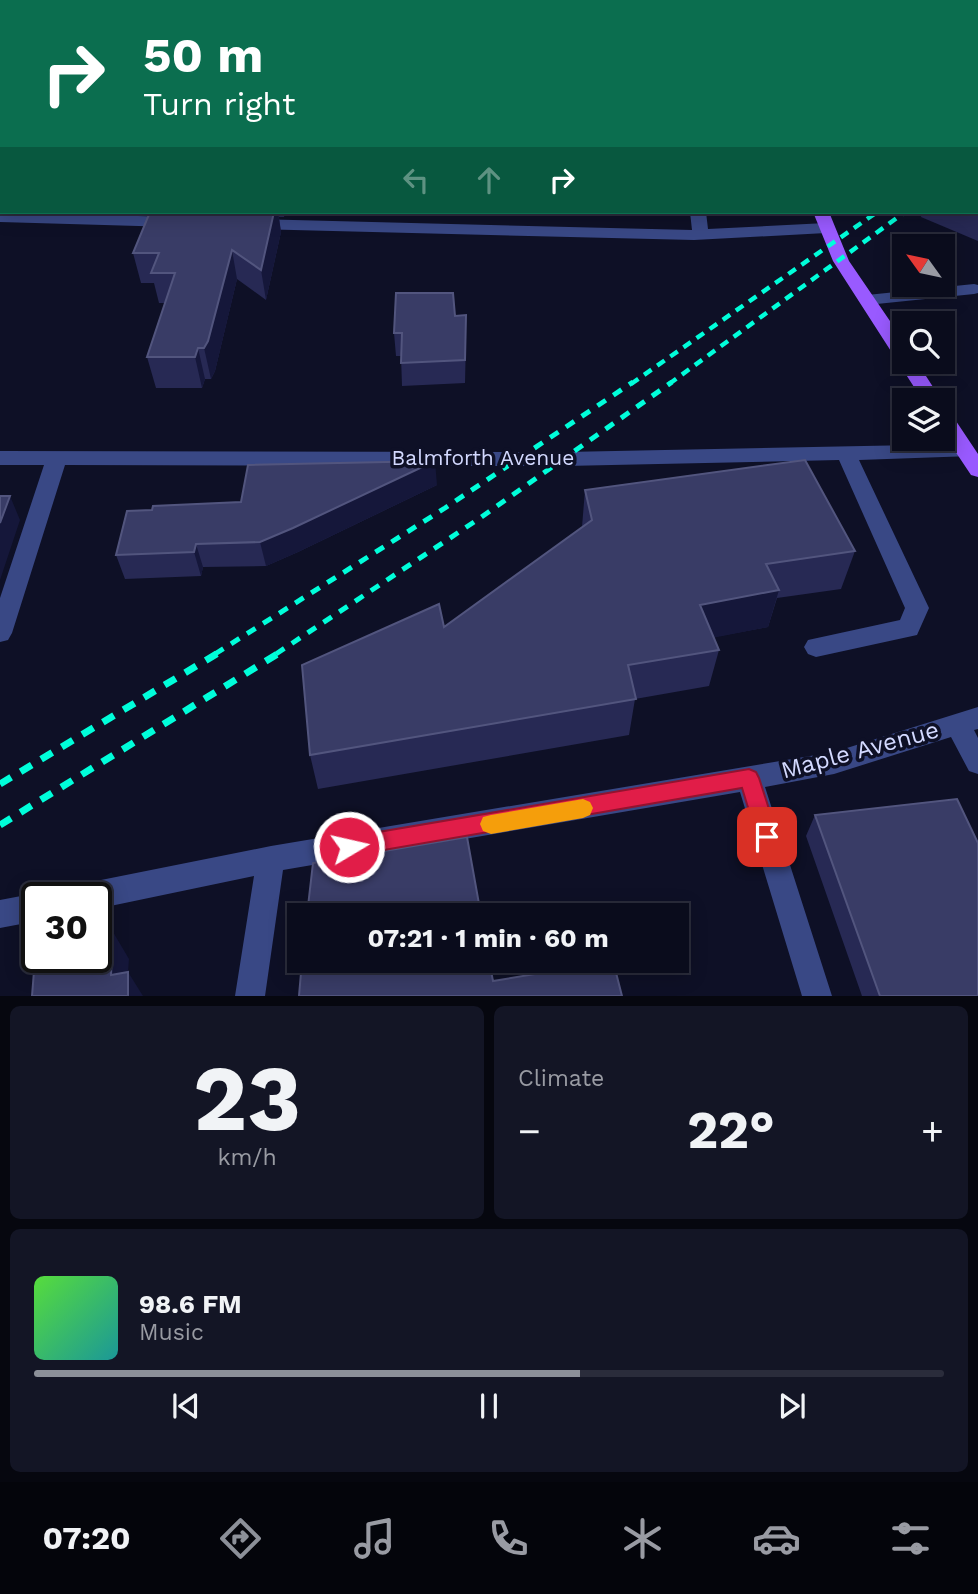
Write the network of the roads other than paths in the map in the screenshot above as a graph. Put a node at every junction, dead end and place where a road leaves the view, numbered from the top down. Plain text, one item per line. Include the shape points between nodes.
1 (573, 214) edge
2 (698, 214) edge
3 (0, 217) edge
4 (824, 220) edge
5 (195, 222) edge
6 (237, 223) edge
7 (572, 232) junction
8 (700, 235) junction
9 (974, 289) dead end
10 (867, 300) junction
11 (892, 338) edge
12 (955, 431) edge
13 (846, 453) junction
14 (974, 453) edge
15 (57, 457) junction
16 (0, 458) edge
17 (978, 470) edge
18 (0, 633) edge
19 (816, 647) dead end
20 (968, 721) edge
21 (978, 763) edge
22 (749, 778) junction
23 (271, 859) junction
24 (112, 892) edge
25 (21, 910) edge
26 (0, 914) edge
27 (250, 996) edge
28 (817, 996) edge

1 - 7 street
2 - 8 street
3 - 5 street
4 - 8 street
4 - 10 main road via 841,261
6 - 7 street
7 - 8 street
9 - 10 street
10 - 11 main road
12 - 14 main road
13 - 14 street, Balmforth Avenue
13 - 15 street, Balmforth Avenue via 565,459
13 - 19 street via 918,608 909,628
14 - 17 main road
15 - 16 street, Balmforth Avenue
15 - 18 street
20 - 21 street
20 - 22 street, Maple Avenue via 834,763
22 - 23 street, Maple Avenue
22 - 28 street
23 - 24 street, Maple Avenue
23 - 27 street
25 - 26 street

